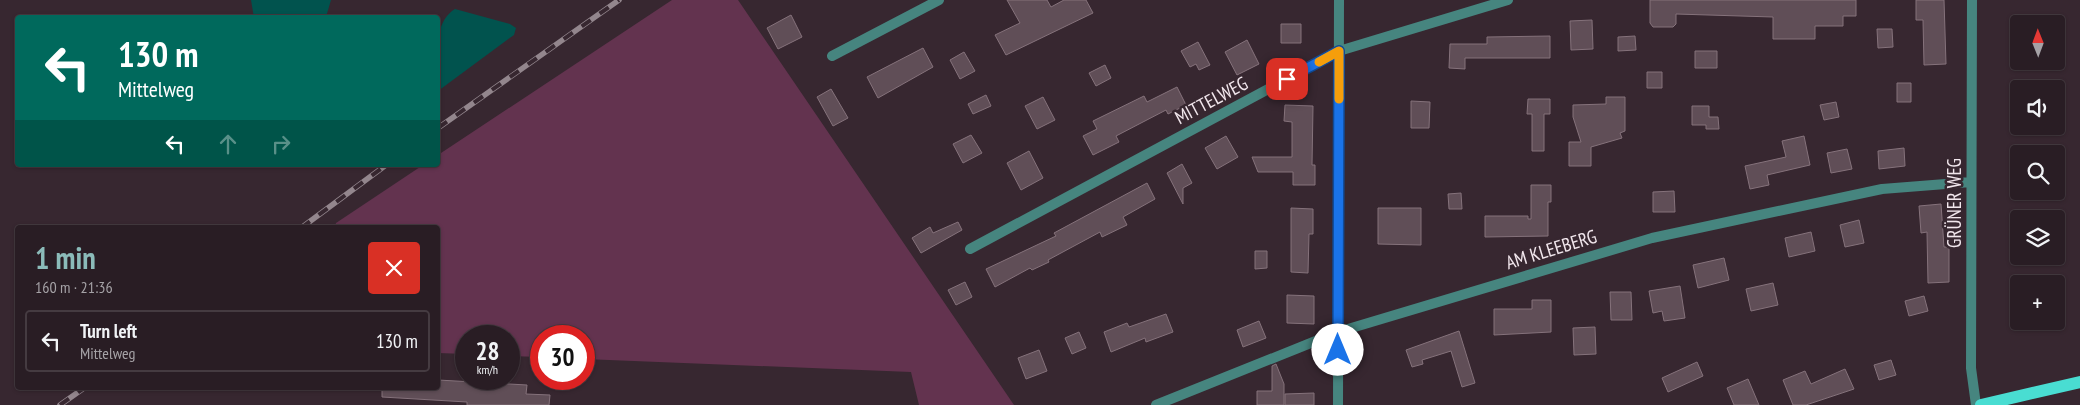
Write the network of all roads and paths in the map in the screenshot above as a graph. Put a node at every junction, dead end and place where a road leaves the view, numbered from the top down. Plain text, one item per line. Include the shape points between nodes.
1 (939, 0) edge
2 (1339, 0) edge
3 (1508, 0) edge
4 (1972, 0) edge
5 (1339, 51) junction
6 (832, 56) dead end
7 (1971, 182) junction
8 (970, 249) dead end
9 (1338, 332) junction
10 (2080, 382) edge
11 (2005, 402) edge
12 (1156, 405) edge
13 (1338, 405) edge
14 (1976, 405) edge
15 (1981, 405) edge

1 - 6 street
2 - 5 street
3 - 5 street, MITTELWEG
4 - 7 street, GRÜNER WEG
5 - 8 street, MITTELWEG
5 - 9 street
7 - 9 street, AM KLEEBERG via 1882,189 1652,238
7 - 14 street, GRÜNER WEG via 1971,368
9 - 12 street, AM KLEEBERG
9 - 13 street
10 - 11 main road
11 - 15 main road

